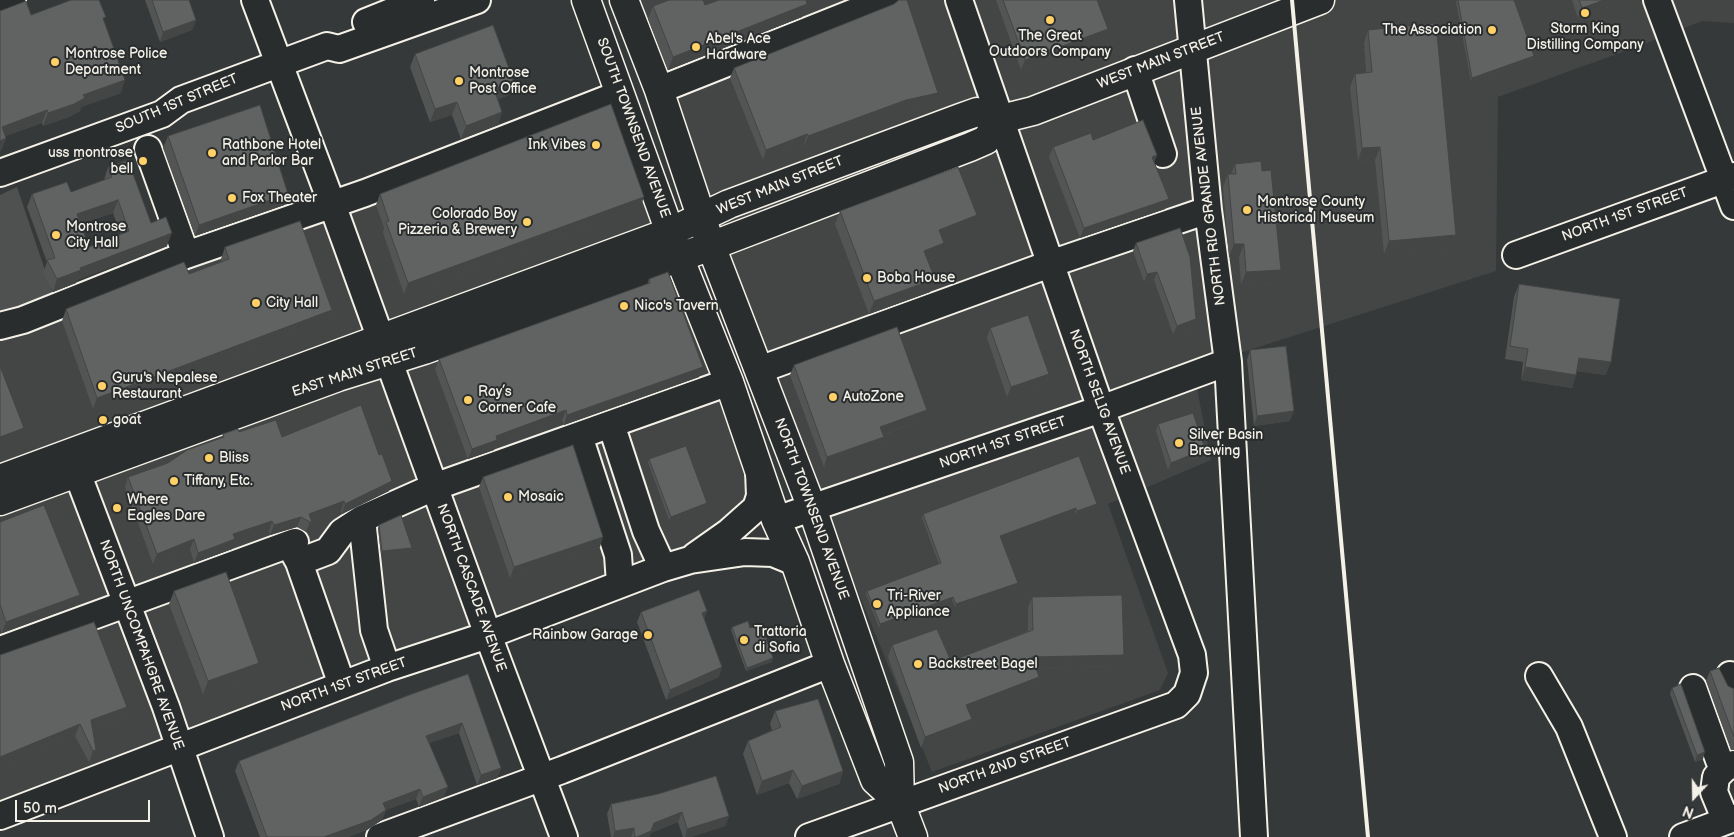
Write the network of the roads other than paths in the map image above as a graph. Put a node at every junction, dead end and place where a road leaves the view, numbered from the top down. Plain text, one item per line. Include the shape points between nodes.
1 (12, 0) edge
2 (255, 0) edge
3 (421, 0) edge
4 (477, 0) edge
5 (586, 0) edge
6 (624, 0) edge
7 (885, 0) edge
8 (959, 0) edge
9 (1188, 0) edge
10 (1320, 0) edge
11 (1658, 0) edge
12 (0, 4) edge
13 (327, 46) junction
14 (1194, 49) junction
15 (279, 65) junction
16 (1135, 70) junction
17 (659, 90) junction
18 (620, 94) junction
19 (1001, 119) junction
20 (148, 149) dead end
21 (1175, 152) junction
22 (0, 173) edge
23 (1730, 178) edge
24 (332, 204) junction
25 (1734, 206) edge
26 (1208, 210) junction
27 (702, 219) junction
28 (675, 244) junction
29 (711, 246) junction
30 (186, 255) junction
31 (1516, 255) dead end
32 (1050, 264) junction
33 (0, 326) edge
34 (384, 350) junction
35 (1228, 362) junction
36 (760, 372) junction
37 (729, 382) junction
38 (1101, 409) junction
39 (610, 424) junction
40 (579, 436) junction
41 (73, 464) junction
42 (759, 471) junction
43 (0, 479) edge
44 (434, 487) junction
45 (0, 501) edge
46 (812, 508) junction
47 (362, 518) junction
48 (776, 520) junction
49 (295, 549) junction
50 (690, 560) junction
51 (795, 562) junction
52 (663, 568) junction
53 (620, 583) junction
54 (126, 604) junction
55 (488, 635) junction
56 (0, 650) edge
57 (830, 664) junction
58 (387, 668) junction
59 (1539, 676) dead end
60 (1192, 684) joint
61 (342, 685) junction
62 (1693, 688) dead end
63 (179, 749) junction
64 (1729, 766) edge
65 (542, 777) junction
66 (900, 803) junction
67 (0, 816) edge
68 (1730, 820) edge
69 (819, 836) edge
70 (1251, 836) edge
71 (210, 837) edge
72 (380, 837) edge
73 (564, 837) edge
74 (913, 837) edge
75 (1613, 837) edge
76 (1683, 837) edge

1 - 12 street
2 - 15 street, NORTH CASCADE AVENUE
3 - 13 street, SOUTH 1ST STREET via 333,36
4 - 13 street, SOUTH 1ST STREET via 339,49
5 - 18 main road, SOUTH TOWNSEND AVENUE
6 - 17 main road
7 - 17 street
8 - 19 street, NORTH SELIG AVENUE
9 - 14 street, NORTH RIO GRANDE AVENUE
10 - 14 main road, WEST MAIN STREET
11 - 23 street
13 - 15 street, SOUTH 1ST STREET
14 - 16 main road, WEST MAIN STREET
14 - 21 street, NORTH RIO GRANDE AVENUE
15 - 22 street, SOUTH 1ST STREET via 182,100 162,114
15 - 24 street, NORTH CASCADE AVENUE
16 - 19 main road, WEST MAIN STREET via 1032,111
16 - 21 street via 1148,111 1166,114
17 - 27 main road
18 - 24 street
18 - 28 main road, SOUTH TOWNSEND AVENUE
19 - 27 main road, WEST MAIN STREET via 978,112 729,204
19 - 29 main road via 986,140
19 - 32 street, NORTH SELIG AVENUE
20 - 30 street
21 - 26 street, NORTH RIO GRANDE AVENUE
23 - 25 street
23 - 31 street, NORTH 1ST STREET
24 - 30 street
24 - 34 street, NORTH CASCADE AVENUE
26 - 32 street
26 - 35 street, NORTH RIO GRANDE AVENUE
27 - 28 main road, EAST MAIN STREET
27 - 29 main road, NORTH TOWNSEND AVENUE
28 - 29 main road, EAST MAIN STREET
28 - 34 main road, EAST MAIN STREET
28 - 37 main road, NORTH TOWNSEND AVENUE
29 - 36 main road, NORTH TOWNSEND AVENUE
30 - 33 street via 23,320
32 - 36 street
32 - 38 street, NORTH SELIG AVENUE
34 - 41 main road, EAST MAIN STREET
34 - 44 street, NORTH CASCADE AVENUE
35 - 38 street, NORTH 1ST STREET
35 - 70 street, NORTH RIO GRANDE AVENUE
36 - 46 main road, NORTH TOWNSEND AVENUE
37 - 39 street
37 - 42 main road, NORTH TOWNSEND AVENUE
38 - 46 street, NORTH 1ST STREET
38 - 60 street, NORTH SELIG AVENUE via 1192,655
39 - 40 street
39 - 52 street via 646,531
40 - 44 street
40 - 53 street via 618,555
41 - 43 main road, EAST MAIN STREET
41 - 45 main road, EAST MAIN STREET
41 - 54 street, NORTH UNCOMPAHGRE AVENUE
42 - 48 main road, NORTH TOWNSEND AVENUE
42 - 50 street, NORTH 1ST STREET via 760,496 756,508
44 - 47 street
44 - 55 street, NORTH CASCADE AVENUE
46 - 48 street, NORTH 1ST STREET
46 - 66 main road, NORTH TOWNSEND AVENUE via 899,762
47 - 49 street via 342,532 328,552
47 - 58 street via 374,630
48 - 51 main road, NORTH TOWNSEND AVENUE
49 - 54 street
49 - 61 street
50 - 51 street, NORTH 1ST STREET via 745,552 772,553
50 - 52 street, NORTH 1ST STREET
51 - 57 main road, NORTH TOWNSEND AVENUE
52 - 53 street, NORTH 1ST STREET
53 - 55 street, NORTH 1ST STREET
54 - 56 street
54 - 63 street, NORTH UNCOMPAHGRE AVENUE
55 - 58 street, NORTH 1ST STREET
55 - 65 street, NORTH CASCADE AVENUE
57 - 65 street
57 - 66 main road, NORTH TOWNSEND AVENUE via 875,780
58 - 61 street, NORTH 1ST STREET
59 - 75 street via 1569,727
60 - 66 street, NORTH 2ND STREET via 1176,705
61 - 63 street, NORTH 1ST STREET
62 - 64 street via 1719,760
63 - 67 street, NORTH 1ST STREET
63 - 71 street, NORTH UNCOMPAHGRE AVENUE
64 - 68 street via 1716,777 1714,792
65 - 72 street
65 - 73 street, NORTH CASCADE AVENUE
66 - 69 street, NORTH 2ND STREET
66 - 74 main road, NORTH TOWNSEND AVENUE
68 - 76 street

